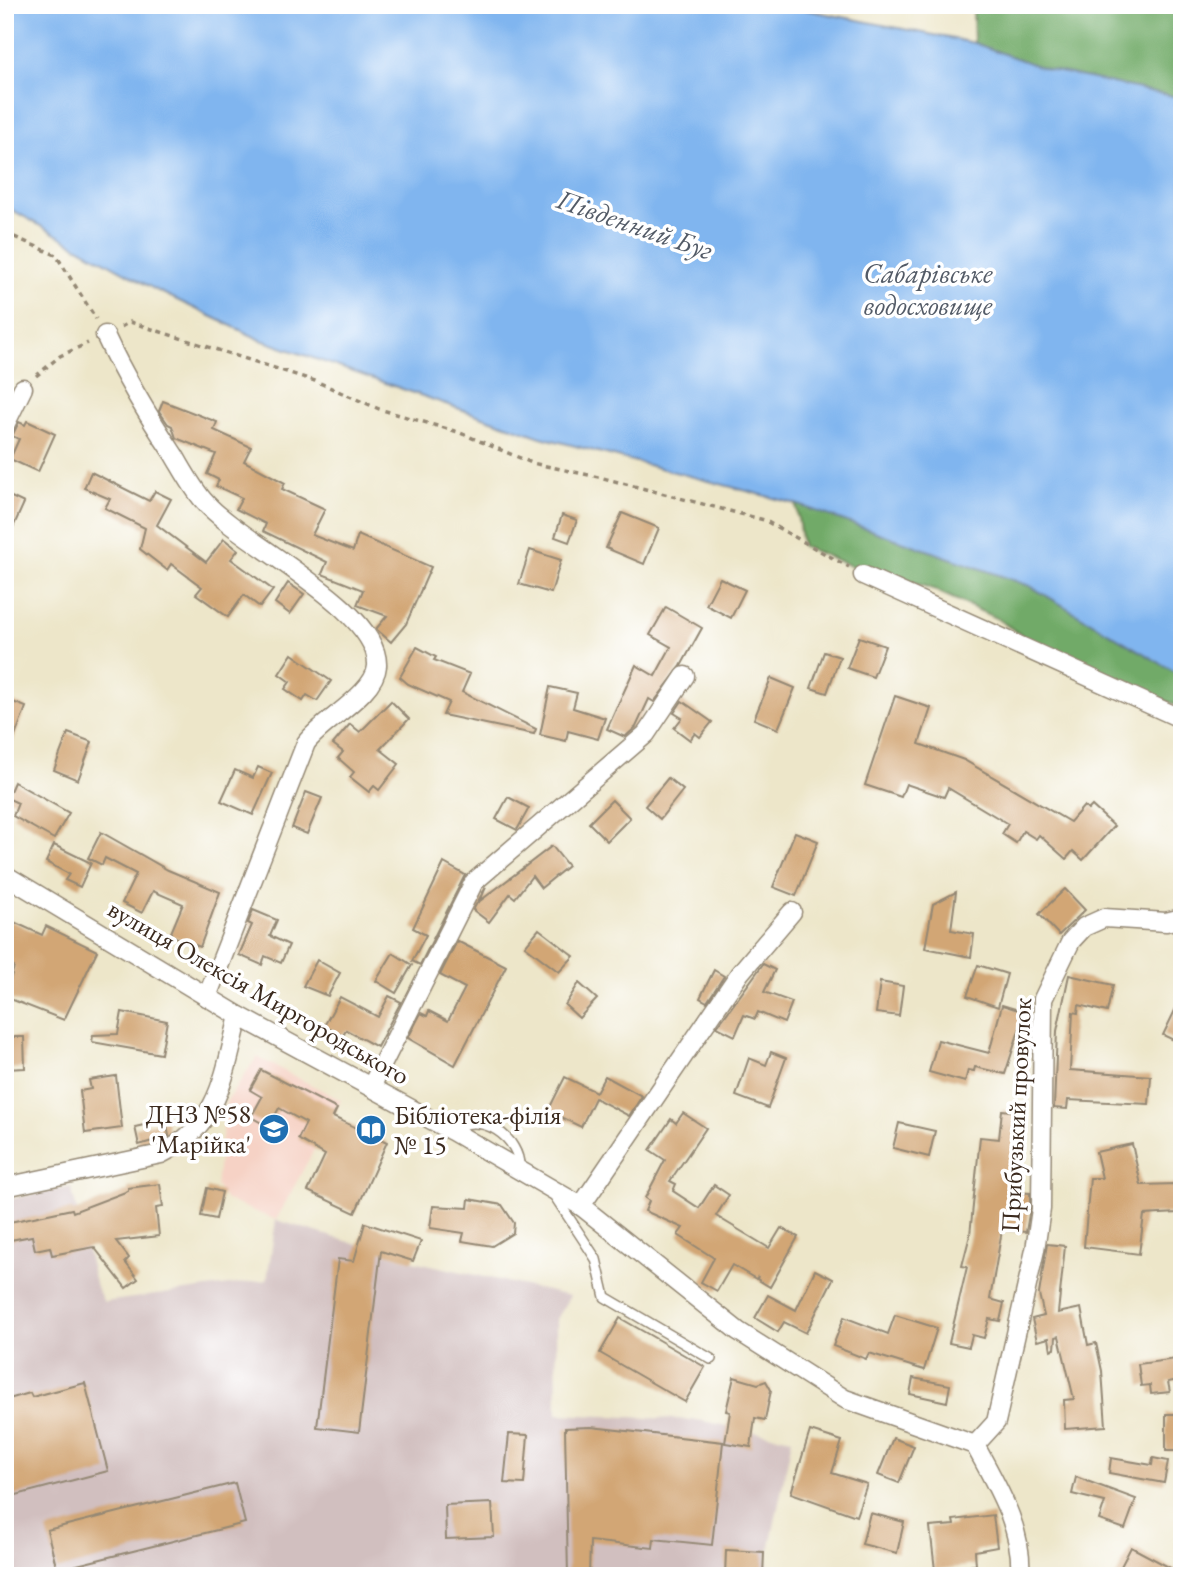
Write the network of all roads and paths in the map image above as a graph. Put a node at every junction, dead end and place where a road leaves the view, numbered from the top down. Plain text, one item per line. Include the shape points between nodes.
1 (5, 233) edge
2 (105, 335) junction
3 (23, 388) joint
4 (5, 425) edge
5 (863, 575) joint
6 (685, 676) dead end
7 (1182, 719) edge
8 (5, 875) edge
9 (792, 912) dead end
10 (1182, 918) edge
11 (207, 997) junction
12 (239, 1016) junction
13 (372, 1087) junction
14 (5, 1187) edge
15 (549, 1188) junction
16 (580, 1206) junction
17 (711, 1359) dead end
18 (975, 1445) junction
19 (1020, 1576) edge

1 - 2 path via 56,255
2 - 3 path via 60,356
2 - 5 path via 130,322 315,381 379,409 458,432 532,463 764,520
2 - 11 street via 128,385 202,499 225,523 312,582 347,612 364,631 377,665 365,690 316,729 306,743
3 - 4 street
5 - 7 street
6 - 13 street via 646,734 474,882
8 - 11 street, вулиця Олексія Миргородського
9 - 16 street via 740,973
10 - 18 street, Прибузький провулок via 1166,922 1104,918 1084,927 1071,941 1043,999 1041,1209 1035,1250 996,1422
11 - 12 street, вулиця Олексія Миргородського
12 - 13 street, вулиця Олексія Миргородського
12 - 14 street via 219,1095 204,1123 183,1143 161,1154
13 - 15 street, вулиця Олексія Миргородського
15 - 16 street, вулиця Олексія Миргородського
15 - 17 lane via 596,1259 604,1297
16 - 18 street, вулиця Олексія Миргородського via 738,1331 845,1399
18 - 19 street via 1006,1503 1022,1559

